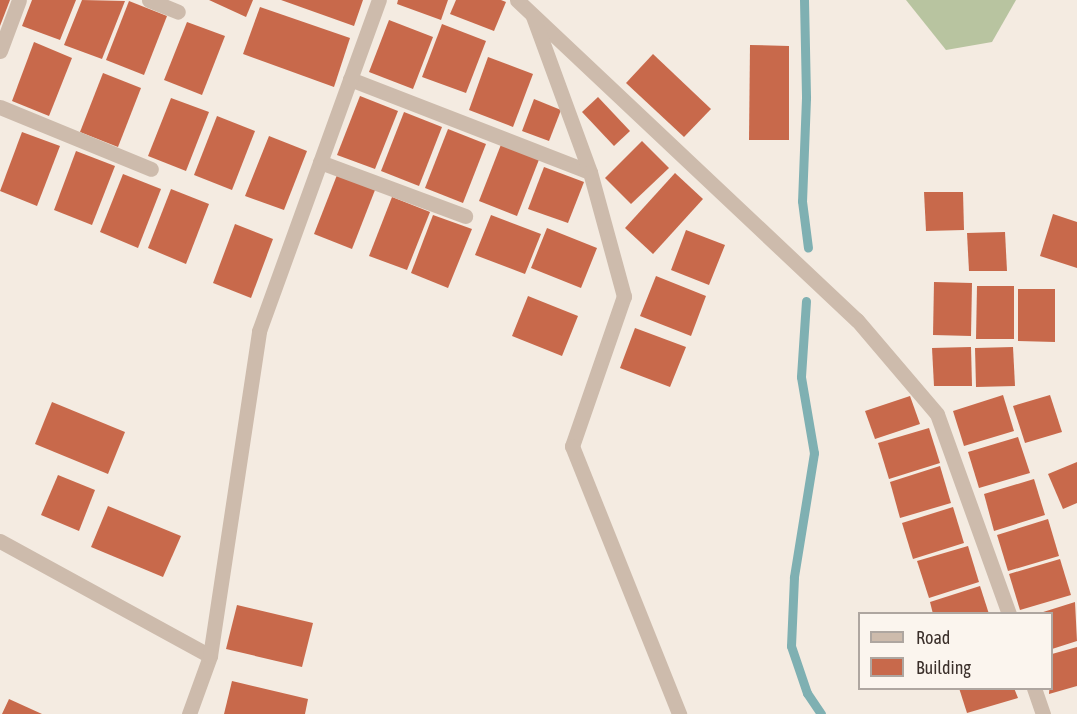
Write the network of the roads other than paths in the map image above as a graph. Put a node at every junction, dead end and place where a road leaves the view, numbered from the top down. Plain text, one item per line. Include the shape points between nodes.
1 (19, 0) edge
2 (148, 0) edge
3 (379, 0) edge
4 (517, 0) edge
5 (178, 12) dead end
6 (532, 14) junction
7 (1, 46) edge
8 (350, 79) junction
9 (0, 107) edge
10 (320, 162) junction
11 (151, 169) dead end
12 (590, 172) junction
13 (465, 216) dead end
14 (0, 541) edge
15 (1008, 612) edge
16 (210, 656) junction
17 (1035, 690) edge
18 (189, 714) edge
19 (679, 714) edge
20 (1043, 714) edge

1 - 7 street
2 - 5 street
3 - 8 street
4 - 6 street
6 - 12 street
6 - 15 street via 857,320 937,414
8 - 10 street
8 - 12 street
9 - 11 street
10 - 13 street
10 - 16 street via 259,331
12 - 19 street via 624,296 572,446
14 - 16 street
16 - 18 street
17 - 20 street

